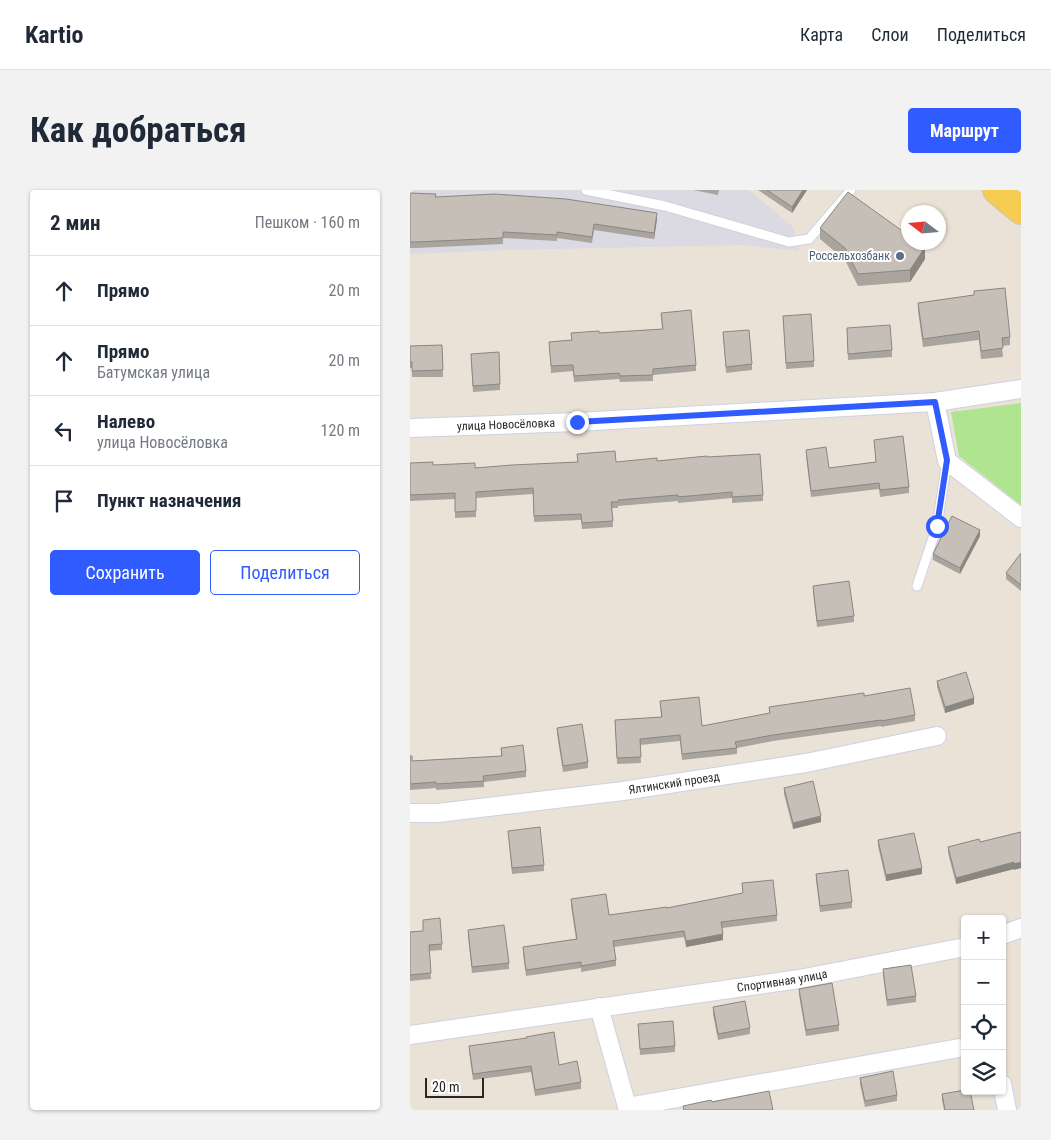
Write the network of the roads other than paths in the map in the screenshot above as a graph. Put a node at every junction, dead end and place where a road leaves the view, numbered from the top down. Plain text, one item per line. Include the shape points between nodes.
1 (586, 190) edge
2 (851, 190) edge
3 (997, 190) edge
4 (1021, 210) edge
5 (1021, 389) edge
6 (935, 402) junction
7 (410, 428) edge
8 (947, 460) junction
9 (1021, 518) edge
10 (917, 586) dead end
11 (937, 736) dead end
12 (410, 813) edge
13 (1021, 928) edge
14 (1006, 934) edge
15 (961, 948) edge
16 (599, 1007) junction
17 (410, 1034) edge
18 (961, 1048) edge
19 (1004, 1095) edge
20 (628, 1109) edge
21 (1007, 1110) edge

1 - 2 lane via 665,206 789,242 809,239
3 - 4 main road
5 - 6 street, улица Новосёловка
6 - 7 street, улица Новосёловка
6 - 8 street
8 - 9 street
8 - 10 lane via 937,526
11 - 12 street, Ялтинский проезд via 806,764 623,791
13 - 14 street
15 - 16 street, Спортивная улица via 799,979
16 - 17 street, Спортивная улица
16 - 20 street
18 - 20 street
19 - 21 street

